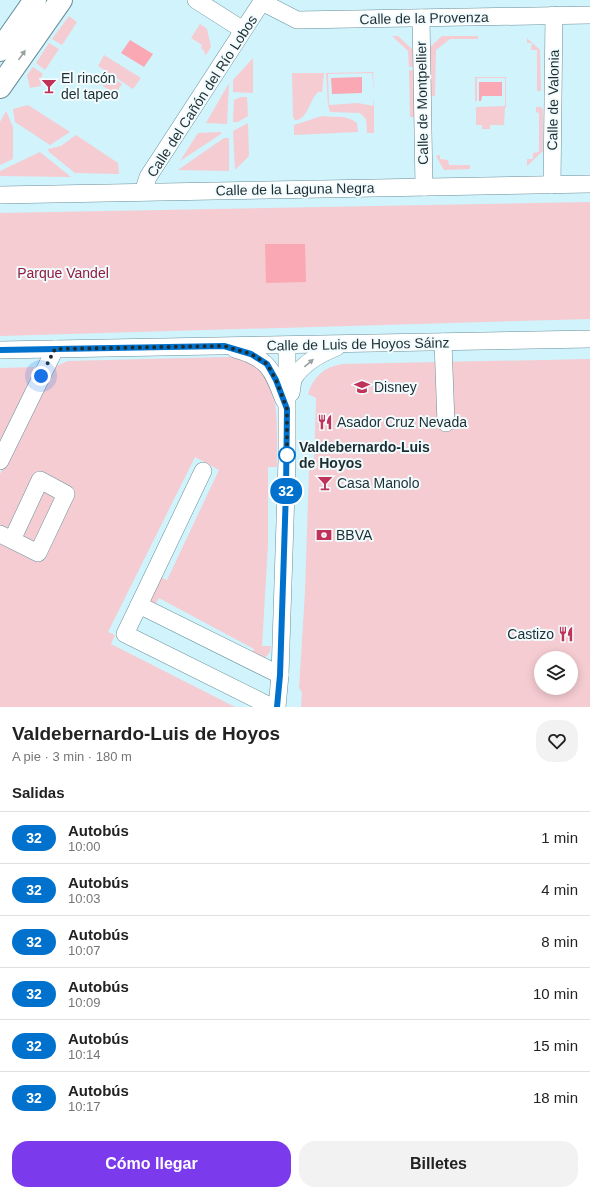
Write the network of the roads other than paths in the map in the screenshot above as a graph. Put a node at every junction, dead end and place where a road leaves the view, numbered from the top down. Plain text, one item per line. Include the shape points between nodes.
1 (35, 0) edge
2 (61, 0) edge
3 (196, 0) edge
4 (263, 1) edge
5 (554, 15) junction
6 (590, 15) edge
7 (421, 18) junction
8 (243, 30) junction
9 (0, 50) edge
10 (0, 87) edge
11 (590, 184) edge
12 (552, 185) junction
13 (424, 187) junction
14 (142, 192) junction
15 (0, 195) edge
16 (590, 339) edge
17 (443, 342) junction
18 (345, 344) junction
19 (287, 345) junction
20 (224, 346) junction
21 (55, 349) junction
22 (0, 350) edge
23 (287, 409) junction
24 (446, 423) dead end
25 (0, 461) edge
26 (203, 471) dead end
27 (140, 605) junction
28 (280, 675) junction
29 (272, 707) edge
30 (277, 707) edge

1 - 9 main road
10 -> 2 main road
3 - 8 street
4 - 7 street, Calle de la Provenza via 297,20
4 - 8 street, Calle del Cañón del Río Lobos
5 - 6 street, Calle de la Provenza
5 - 7 street, Calle de la Provenza
5 - 12 street, Calle de Valonia
7 - 13 street, Calle de Montpellier
8 - 14 street, Calle del Cañón del Río Lobos via 148,177
11 - 12 street, Calle de la Laguna Negra
12 - 13 street, Calle de la Laguna Negra
13 - 14 street, Calle de la Laguna Negra
14 - 15 street, Calle de la Laguna Negra
16 - 17 street, Calle de Luis de Hoyos Sáinz
17 - 18 street, Calle de Luis de Hoyos Sáinz
17 - 24 street
18 - 19 street, Calle de Luis de Hoyos Sáinz
23 -> 18 street via 294,378 308,363 325,352
19 - 20 street, Calle de Luis de Hoyos Sáinz
19 - 23 street
20 - 21 street, Calle de Luis de Hoyos Sáinz
20 - 23 street via 251,354 267,364
21 - 22 street, Calle de Luis de Hoyos Sáinz
21 - 25 street
23 - 28 street
26 - 27 street
27 - 28 street
27 - 29 street via 125,634
28 - 30 street

